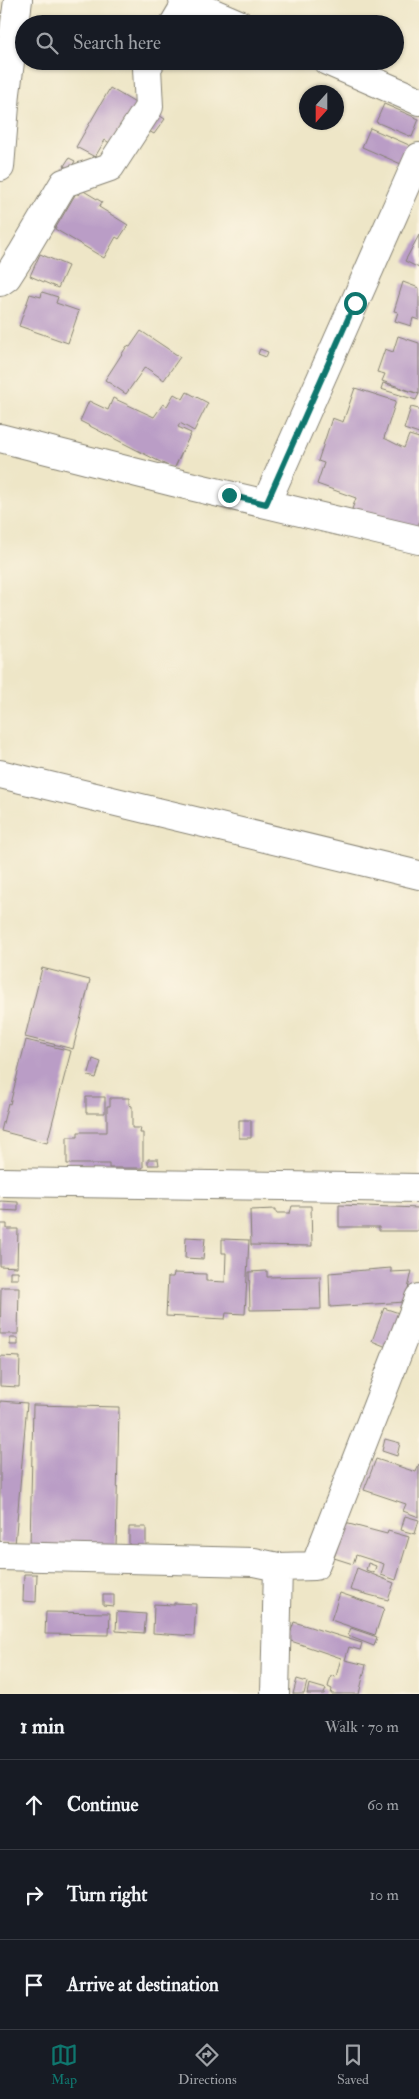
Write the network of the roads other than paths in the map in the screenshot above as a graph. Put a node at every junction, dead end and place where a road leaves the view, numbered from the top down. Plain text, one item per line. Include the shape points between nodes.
1 (18, 0) edge
2 (181, 8) edge
3 (16, 15) edge
4 (206, 15) edge
5 (15, 18) edge
6 (147, 70) edge
7 (347, 70) edge
8 (3, 92) edge
9 (419, 101) edge
10 (419, 157) edge
11 (0, 167) edge
12 (0, 282) edge
13 (0, 438) edge
14 (266, 504) junction
15 (419, 540) edge
16 (0, 774) edge
17 (419, 875) edge
18 (0, 1182) edge
19 (419, 1188) edge
20 (419, 1298) edge
21 (0, 1556) edge
22 (278, 1567) junction
23 (275, 1694) edge

1 - 3 street
2 - 4 street
5 - 8 street
6 - 12 street via 149,107 110,167 64,183 7,277
7 - 9 street
8 - 11 street
10 - 14 street
13 - 14 street
14 - 15 street
16 - 17 street
18 - 19 street
20 - 22 street via 315,1566
21 - 22 street via 254,1562
22 - 23 street

